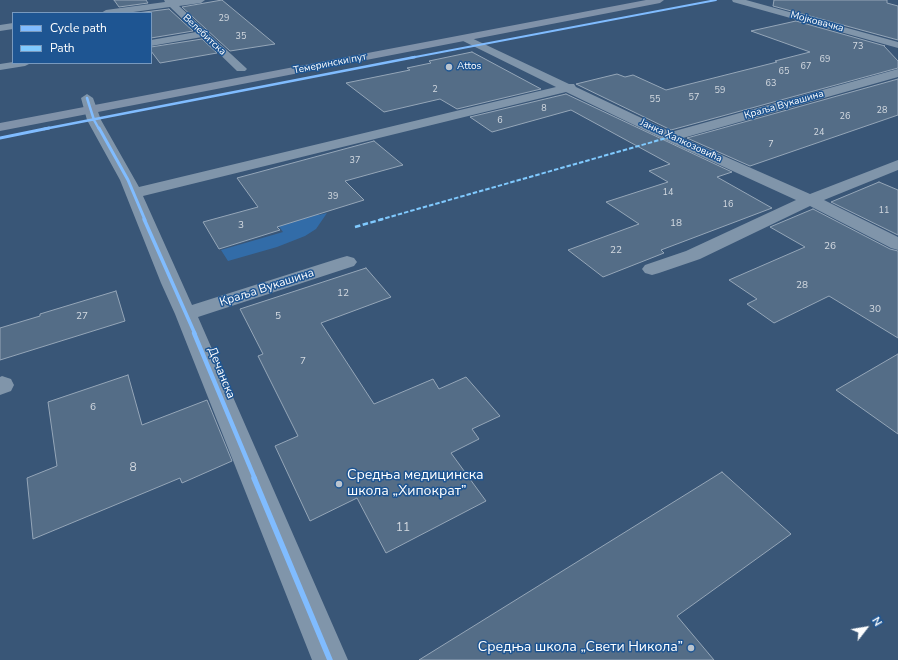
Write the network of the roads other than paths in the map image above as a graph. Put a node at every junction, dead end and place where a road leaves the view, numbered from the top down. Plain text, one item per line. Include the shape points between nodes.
1 (201, 0) edge
2 (616, 0) edge
3 (660, 0) edge
4 (736, 0) edge
5 (170, 2) edge
6 (112, 12) edge
7 (12, 26) edge
8 (0, 28) edge
9 (203, 34) junction
10 (465, 38) junction
11 (152, 43) edge
12 (898, 44) edge
13 (321, 55) dead end
14 (19, 64) edge
15 (0, 67) edge
16 (254, 67) dead end
17 (241, 69) junction
18 (898, 73) edge
19 (570, 87) junction
20 (115, 92) dead end
21 (93, 101) junction
22 (0, 114) edge
23 (0, 126) edge
24 (670, 137) junction
25 (898, 165) edge
26 (133, 193) junction
27 (810, 200) junction
28 (898, 244) edge
29 (347, 262) dead end
30 (652, 268) dead end
31 (186, 314) junction
32 (330, 660) edge

1 - 5 street
2 - 13 main road, Темерински пут
3 - 10 main road, Темерински пут
4 - 12 street, Мојковачка
5 - 6 street
5 - 9 street, Велебитска
7 - 8 street
9 - 11 street
9 - 17 street, Велебитска
10 - 19 street, Јанка Халкозовића
10 - 21 main road, Темерински пут
14 - 15 street
16 - 17 main road
17 - 20 main road
18 - 24 street, Краља Вукашина
19 - 24 street, Јанка Халкозовића
19 - 26 street
21 - 22 main road, Темерински пут
21 - 23 main road, Темерински пут
21 - 26 street, Дечанска via 94,120
24 - 27 street, Јанка Халкозовића
25 - 27 street
26 - 31 street, Дечанска
27 - 28 street, Јанка Халкозовића
27 - 30 street via 693,255
29 - 31 street, Краља Вукашина
31 - 32 street, Дечанска

